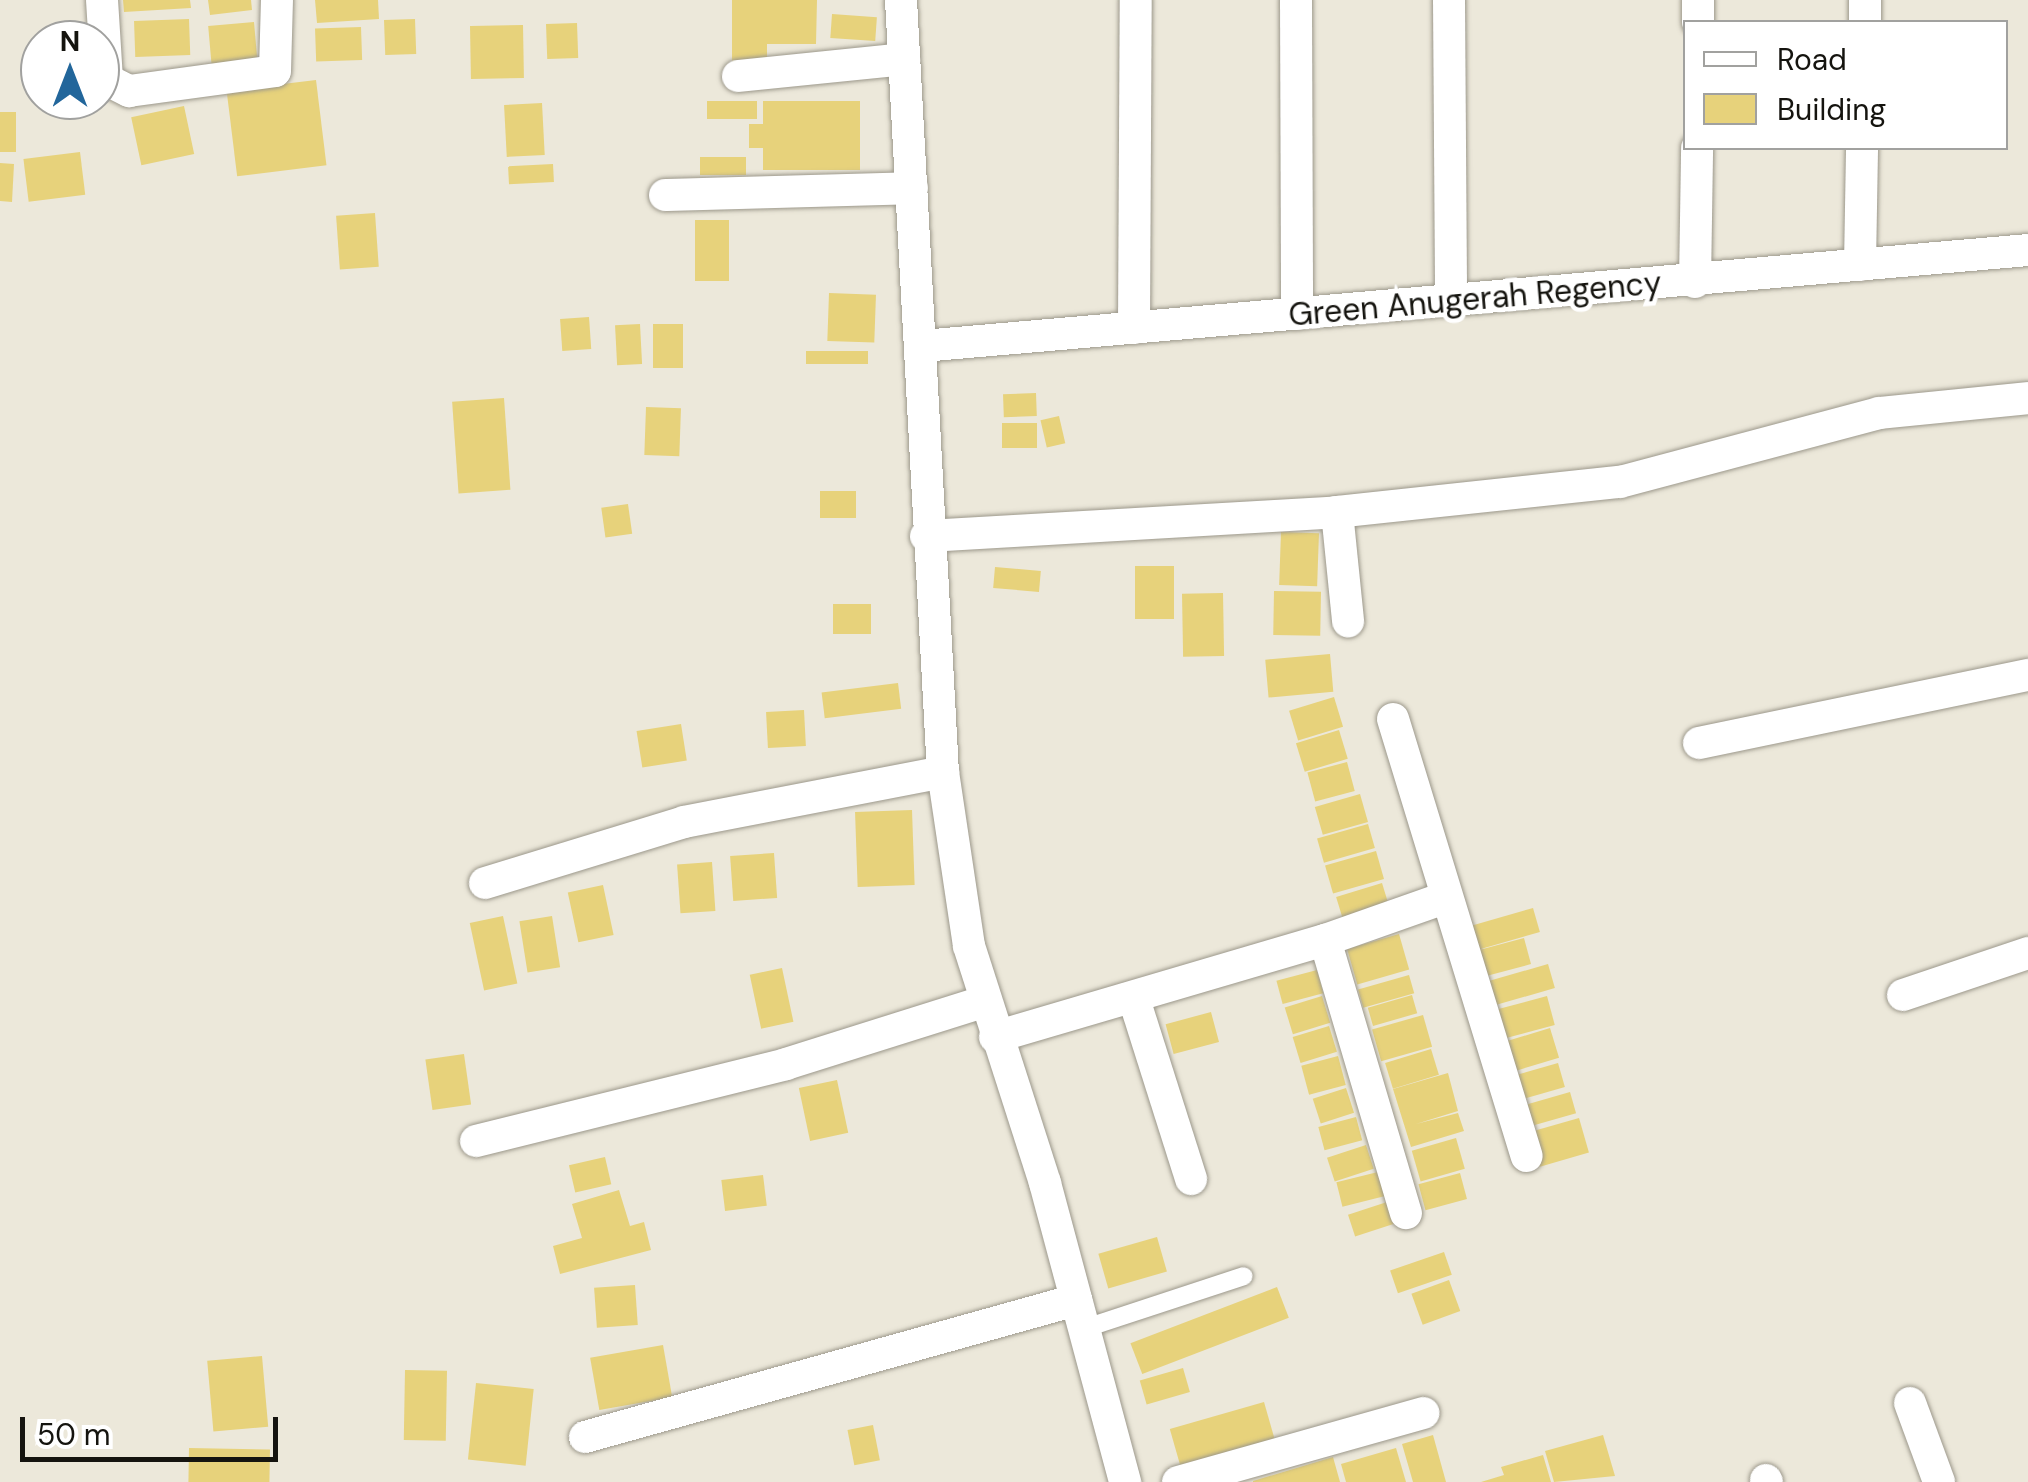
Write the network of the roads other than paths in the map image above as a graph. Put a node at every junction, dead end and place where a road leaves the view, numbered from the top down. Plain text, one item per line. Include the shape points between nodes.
1 (102, 0) edge
2 (278, 0) edge
3 (901, 0) edge
4 (1136, 0) edge
5 (1296, 0) edge
6 (1448, 0) edge
7 (904, 58) junction
8 (738, 76) dead end
9 (1697, 150) edge
10 (1862, 150) edge
11 (912, 188) junction
12 (665, 195) dead end
13 (2028, 250) edge
14 (1860, 265) junction
15 (1696, 282) junction
16 (1451, 300) junction
17 (1297, 314) junction
18 (1134, 328) junction
19 (922, 346) junction
20 (2028, 398) edge
21 (1336, 512) junction
22 (926, 536) junction
23 (1348, 621) dead end
24 (2028, 674) edge
25 (1393, 719) dead end
26 (1699, 743) dead end
27 (943, 772) junction
28 (486, 883) dead end
29 (1444, 898) junction
30 (1325, 940) junction
31 (2028, 953) edge
32 (1904, 995) dead end
33 (1134, 998) junction
34 (983, 1002) junction
35 (995, 1036) junction
36 (476, 1141) dead end
37 (1527, 1156) dead end
38 (1191, 1180) dead end
39 (1406, 1213) dead end
40 (1244, 1276) dead end
41 (1079, 1315) junction
42 (1910, 1403) dead end
43 (1424, 1412) dead end
44 (585, 1437) dead end
45 (1125, 1482) edge
46 (1178, 1482) edge
47 (1939, 1482) edge

1 - 2 street via 107,80 129,91 275,71
3 - 7 street
4 - 18 street
5 - 17 street
6 - 16 street
7 - 8 street
7 - 11 street
9 - 15 street
10 - 14 street
11 - 12 street
11 - 19 street
13 - 14 street, Green Anugerah Regency
14 - 15 street, Green Anugerah Regency
15 - 16 street, Green Anugerah Regency
16 - 17 street, Green Anugerah Regency
17 - 18 street, Green Anugerah Regency
18 - 19 street, Green Anugerah Regency
19 - 22 street
20 - 21 street via 1879,412 1620,482
21 - 22 street
21 - 23 street
22 - 27 street
24 - 26 street
25 - 29 street
27 - 28 street via 684,822
27 - 34 street
29 - 30 street
29 - 37 street
30 - 33 street
30 - 39 street
31 - 32 street
33 - 35 street
33 - 38 street
34 - 35 street
34 - 36 street via 786,1064
35 - 41 street
40 - 41 lane
41 - 44 street
41 - 45 street
42 - 47 street
43 - 46 street

